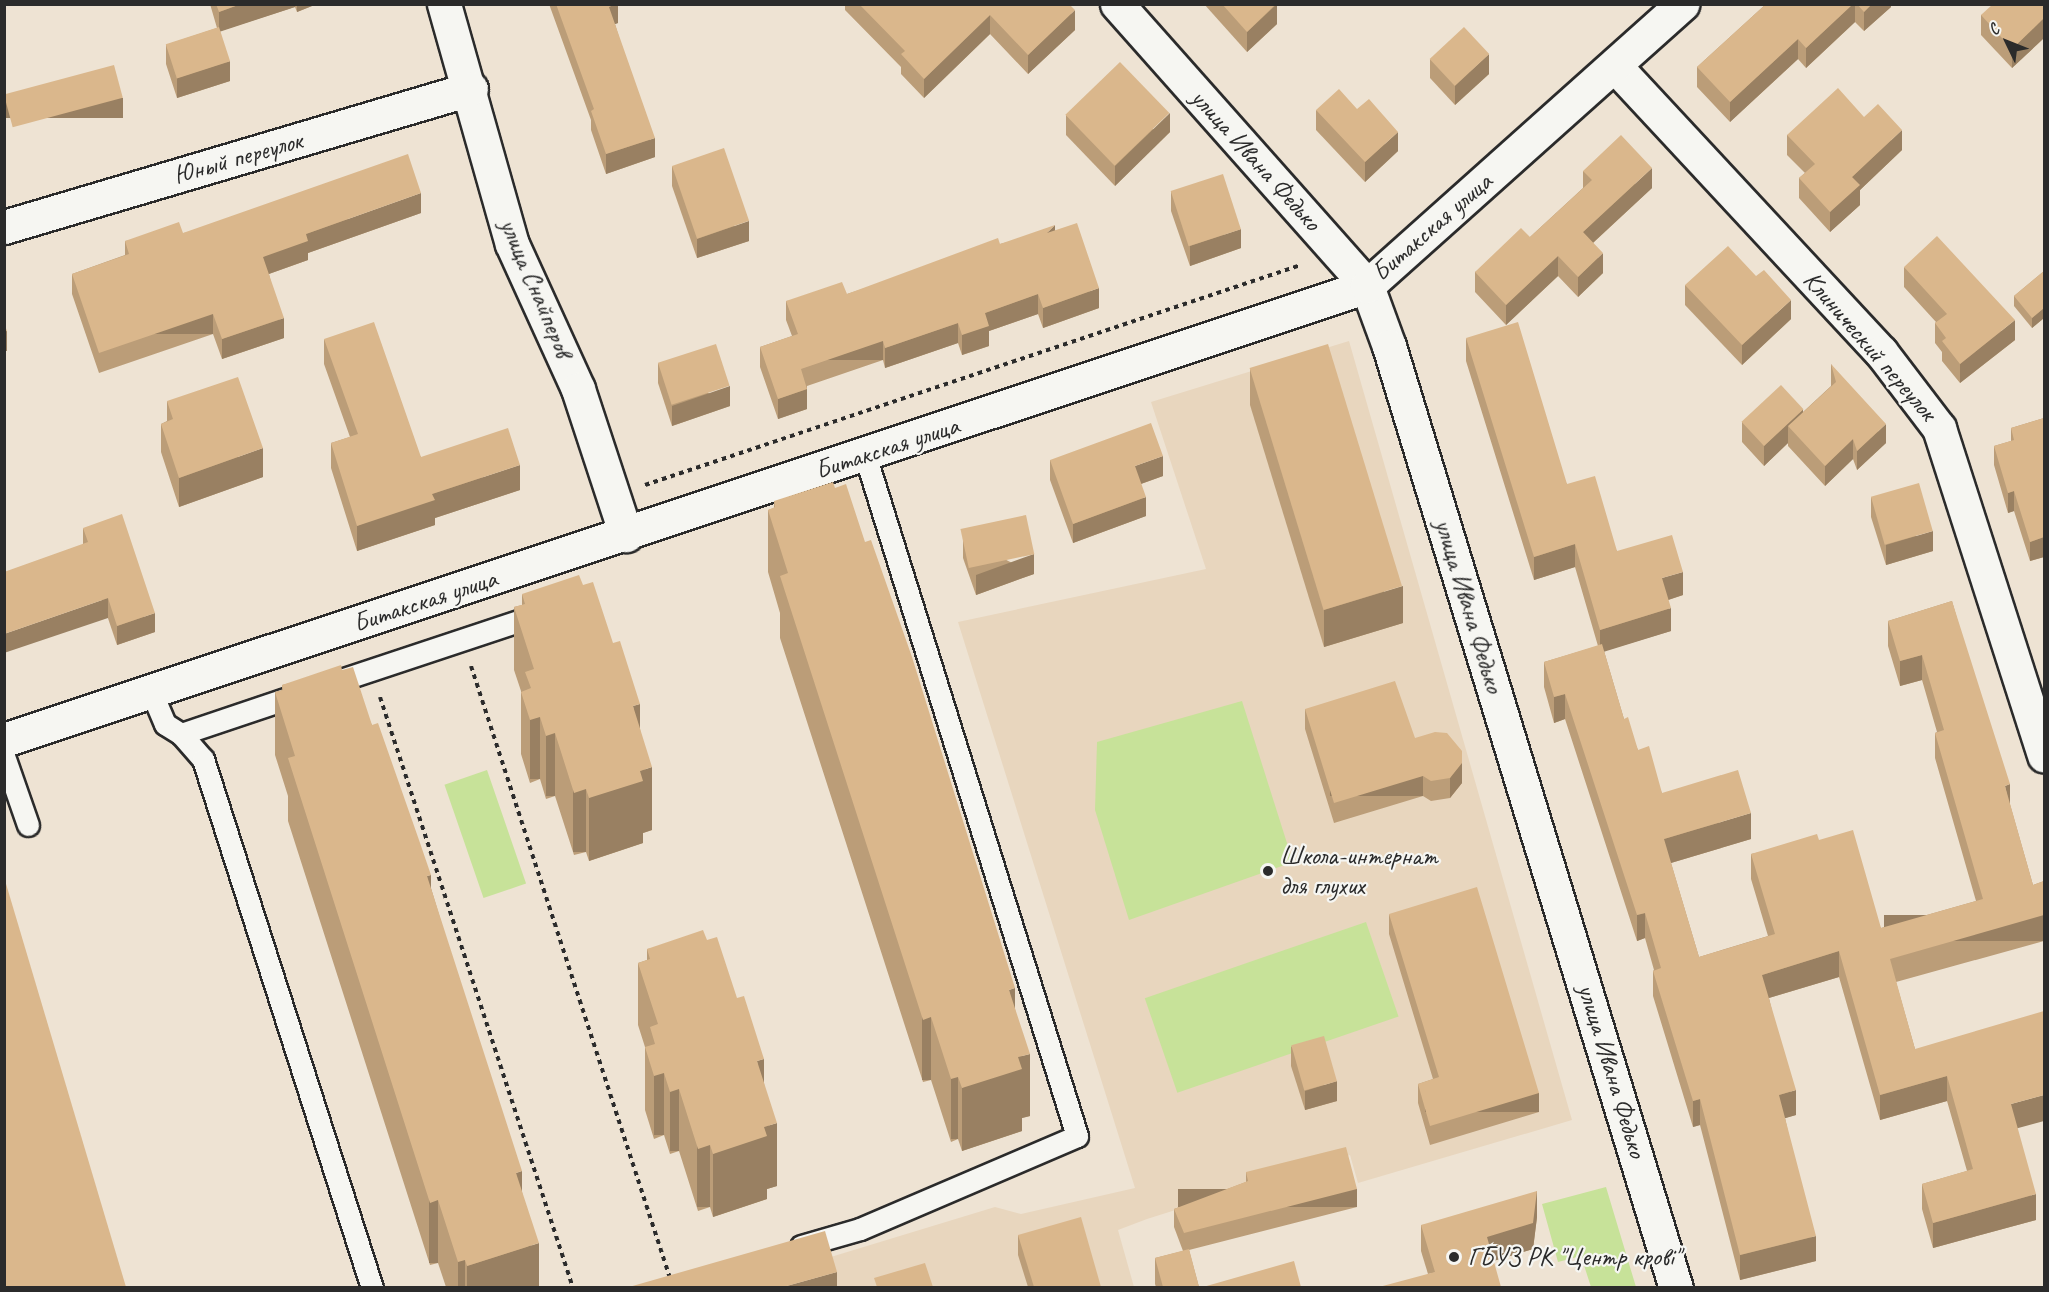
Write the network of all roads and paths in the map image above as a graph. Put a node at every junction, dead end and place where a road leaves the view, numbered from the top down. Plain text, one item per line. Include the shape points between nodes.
1 (444, 4) edge
2 (1117, 4) edge
3 (1682, 4) edge
4 (1615, 66) junction
5 (471, 89) junction
6 (4, 227) edge
7 (1338, 252) junction
8 (1367, 285) junction
9 (865, 455) junction
10 (613, 496) junction
11 (626, 535) junction
12 (563, 606) edge
13 (463, 639) junction
14 (372, 670) junction
15 (151, 691) junction
16 (181, 734) junction
17 (4, 740) edge
18 (4, 756) edge
19 (2044, 756) edge
20 (28, 825) dead end
21 (783, 1252) edge
22 (672, 1284) edge
23 (372, 1287) edge
24 (573, 1287) edge
25 (1676, 1287) edge

1 - 5 street, улица Снайперов
2 - 7 street, улица Ивана Федько
3 - 4 street, Битакская улица
4 - 8 street, Битакская улица
4 - 19 street, Клинический переулок via 1881,352 1940,428
5 - 6 street, Юный переулок
5 - 10 street, улица Снайперов via 512,244 579,389
7 - 8 street, улица Ивана Федько
7 - 10 path
8 - 9 street, Битакская улица
8 - 25 street, улица Ивана Федько via 1389,346
9 - 11 street, Битакская улица
9 - 21 lane via 1077,1137 860,1229
10 - 11 street, улица Снайперов
11 - 15 street, Битакская улица
12 - 13 lane
13 - 14 lane
13 - 22 path
14 - 16 lane
14 - 24 path
15 - 16 lane via 165,724
15 - 17 street, Битакская улица
16 - 23 lane via 203,759
18 - 20 lane

